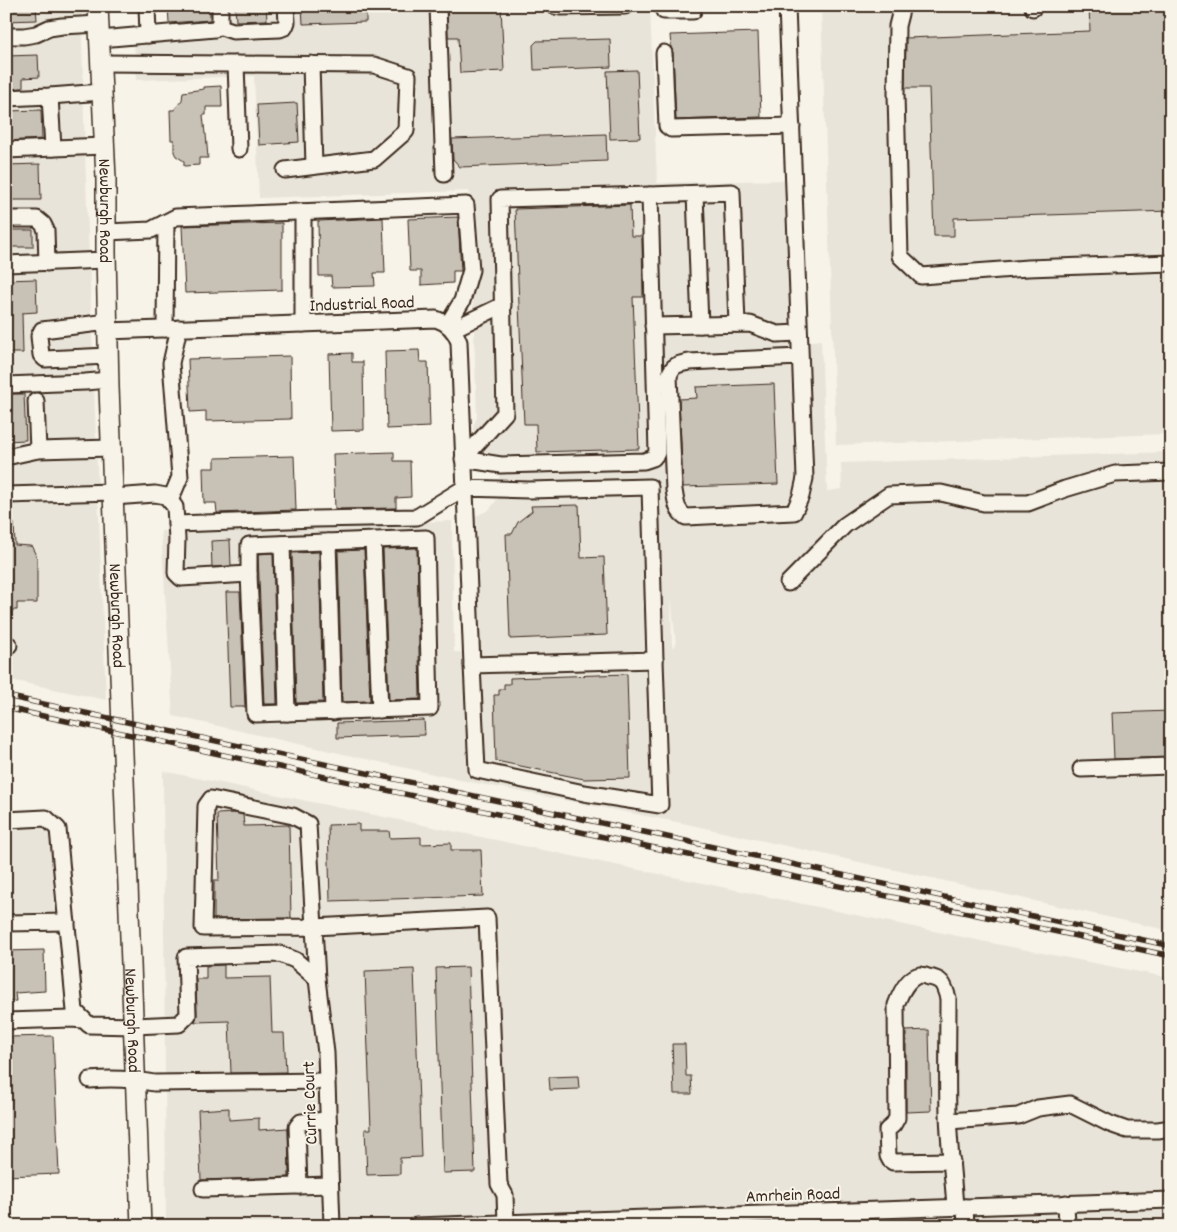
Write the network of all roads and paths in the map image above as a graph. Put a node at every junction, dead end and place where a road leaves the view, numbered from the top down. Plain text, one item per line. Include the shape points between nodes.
1 (147, 6) edge
2 (220, 6) edge
3 (286, 6) edge
4 (438, 6) edge
5 (554, 6) edge
6 (625, 6) edge
7 (662, 6) edge
8 (787, 6) edge
9 (902, 6) edge
10 (693, 11) dead end
11 (99, 23) edge
12 (218, 26) junction
13 (148, 35) junction
14 (6, 36) edge
15 (664, 53) dead end
16 (101, 63) junction
17 (236, 64) junction
18 (311, 64) junction
19 (102, 92) junction
20 (50, 96) junction
21 (6, 98) edge
22 (792, 126) junction
23 (104, 146) junction
24 (53, 148) junction
25 (239, 149) dead end
26 (6, 150) edge
27 (314, 166) junction
28 (285, 170) dead end
29 (444, 174) dead end
30 (694, 194) junction
31 (650, 195) junction
32 (303, 212) junction
33 (6, 222) edge
34 (166, 222) junction
35 (106, 232) junction
36 (106, 260) junction
37 (46, 263) junction
38 (1171, 263) edge
39 (6, 264) edge
40 (503, 305) junction
41 (303, 324) junction
42 (737, 324) junction
43 (700, 325) junction
44 (108, 326) junction
45 (653, 326) junction
46 (451, 327) junction
47 (172, 328) junction
48 (799, 333) junction
49 (108, 356) junction
50 (800, 357) junction
51 (109, 380) junction
52 (6, 386) edge
53 (36, 401) dead end
54 (111, 448) junction
55 (38, 450) junction
56 (6, 458) edge
57 (463, 459) junction
58 (1171, 472) edge
59 (464, 488) junction
60 (113, 494) junction
61 (6, 495) edge
62 (170, 501) junction
63 (176, 524) junction
64 (373, 540) junction
65 (328, 542) junction
66 (282, 544) junction
67 (249, 574) junction
68 (788, 583) dead end
69 (655, 660) junction
70 (472, 665) junction
71 (380, 710) junction
72 (333, 712) junction
73 (287, 713) junction
74 (1171, 766) edge
75 (1081, 769) dead end
76 (6, 820) edge
77 (67, 922) junction
78 (6, 923) edge
79 (314, 927) junction
80 (317, 979) junction
81 (84, 1020) junction
82 (6, 1021) edge
83 (134, 1026) junction
84 (135, 1079) junction
85 (90, 1080) dead end
86 (327, 1081) junction
87 (328, 1120) junction
88 (949, 1122) junction
89 (1171, 1128) edge
90 (952, 1161) junction
91 (330, 1185) junction
92 (299, 1186) junction
93 (203, 1189) dead end
94 (1171, 1200) edge
95 (1066, 1203) junction
96 (960, 1207) junction
97 (851, 1218) edge
98 (743, 1220) edge
99 (712, 1221) edge
100 (616, 1222) edge
101 (506, 1223) junction
102 (572, 1223) edge
103 (463, 1225) edge
104 (141, 1226) edge
105 (332, 1226) edge
106 (416, 1226) edge
107 (966, 1226) edge
108 (1068, 1226) edge

1 - 13 street
2 - 12 street
3 - 12 street via 287,22 280,29 233,31
4 - 29 street
5 - 6 street
7 - 10 street via 664,11
8 - 22 street
9 - 38 street via 898,26 896,94 900,256 922,276
11 - 13 street
11 - 14 street
11 - 16 main road, Newburgh Road
12 - 13 street via 216,29
15 - 22 street via 667,126 670,129
16 - 17 street
16 - 19 main road, Newburgh Road
17 - 18 street
17 - 25 street
18 - 27 street
18 - 27 street via 374,65 408,76 406,131 374,159
19 - 20 street
19 - 23 main road, Newburgh Road
20 - 21 street
20 - 24 street
22 - 48 street
23 - 24 street
23 - 35 main road, Newburgh Road
24 - 26 street
27 - 28 street
30 - 31 street
30 - 42 street via 732,192
30 - 43 street
31 - 40 street via 500,199
31 - 45 street
32 - 34 street via 176,217
32 - 41 street
32 - 46 street via 466,205 471,270
33 - 37 street via 10,219 36,219 43,224 46,230
34 - 35 street via 151,230
34 - 47 street
35 - 36 main road, Newburgh Road
36 - 37 street
36 - 44 main road, Newburgh Road
37 - 39 street
40 - 46 street
40 - 57 street via 505,413
41 - 46 street, Industrial Road via 436,319
41 - 47 street, Industrial Road
42 - 43 street
42 - 48 street via 750,324 777,334
43 - 45 street
44 - 47 street, Industrial Road
44 - 49 main road, Newburgh Road
44 - 49 street, Industrial Road via 42,330 39,336 41,356 45,359
45 - 57 street via 657,453 653,458 644,461 502,465
46 - 57 street via 459,342
47 - 62 street via 171,363 180,477
48 - 50 street
49 - 51 main road, Newburgh Road
50 - 50 street via 805,478 794,512 686,517 680,513 674,490 671,369 688,362
51 - 52 street
51 - 54 main road, Newburgh Road
53 - 55 street
54 - 55 street
54 - 60 main road, Newburgh Road
55 - 56 street
57 - 59 street
58 - 68 street via 1115,474 1028,503 984,503 941,493 889,495 845,525
59 - 63 street via 417,517
59 - 69 street via 650,487
59 - 70 street
60 - 61 street
60 - 62 street via 156,494 166,496
60 - 83 main road, Newburgh Road
62 - 63 street via 175,507
63 - 67 street via 176,573 181,578
64 - 65 street
64 - 71 street
64 - 71 street via 426,538 430,708
65 - 66 street
65 - 72 street
66 - 67 street via 249,546
66 - 73 street
67 - 73 street via 255,714
69 - 70 street
69 - 70 street via 660,805 477,770
71 - 72 street
72 - 73 street
74 - 75 street
76 - 77 street via 46,818 58,830
77 - 78 street
77 - 81 street via 75,1011
79 - 79 street via 308,824 293,816 211,800 206,806 203,928
79 - 80 street, Currie Court
79 - 101 street via 487,918 499,1184 505,1195
80 - 83 street via 295,960 280,954 186,957 188,1015 179,1024
80 - 86 street, Currie Court
81 - 82 street
81 - 83 street via 89,1025
83 - 84 main road, Newburgh Road
84 - 85 street
84 - 86 street via 154,1083
84 - 104 main road, Newburgh Road
86 - 87 street, Currie Court
87 - 91 street, Currie Court
87 - 92 street via 301,1122 297,1127
88 - 89 street via 1018,1116 1038,1108 1070,1104 1127,1130
88 - 90 street
88 - 90 street via 948,998 944,984 936,978 920,975 908,982 896,1005 897,1118 888,1130 888,1156 893,1162
90 - 96 street
91 - 92 street
91 - 105 street, Currie Court
92 - 93 street
94 - 95 street, Amrhein Road
95 - 96 street, Amrhein Road
95 - 108 street
96 - 97 street, Amrhein Road
96 - 107 street
97 - 98 street, Amrhein Road
98 - 99 street, Amrhein Road
99 - 100 street, Amrhein Road
100 - 102 street, Amrhein Road
101 - 102 street, Amrhein Road
101 - 103 street, Amrhein Road
103 - 106 street, Amrhein Road

